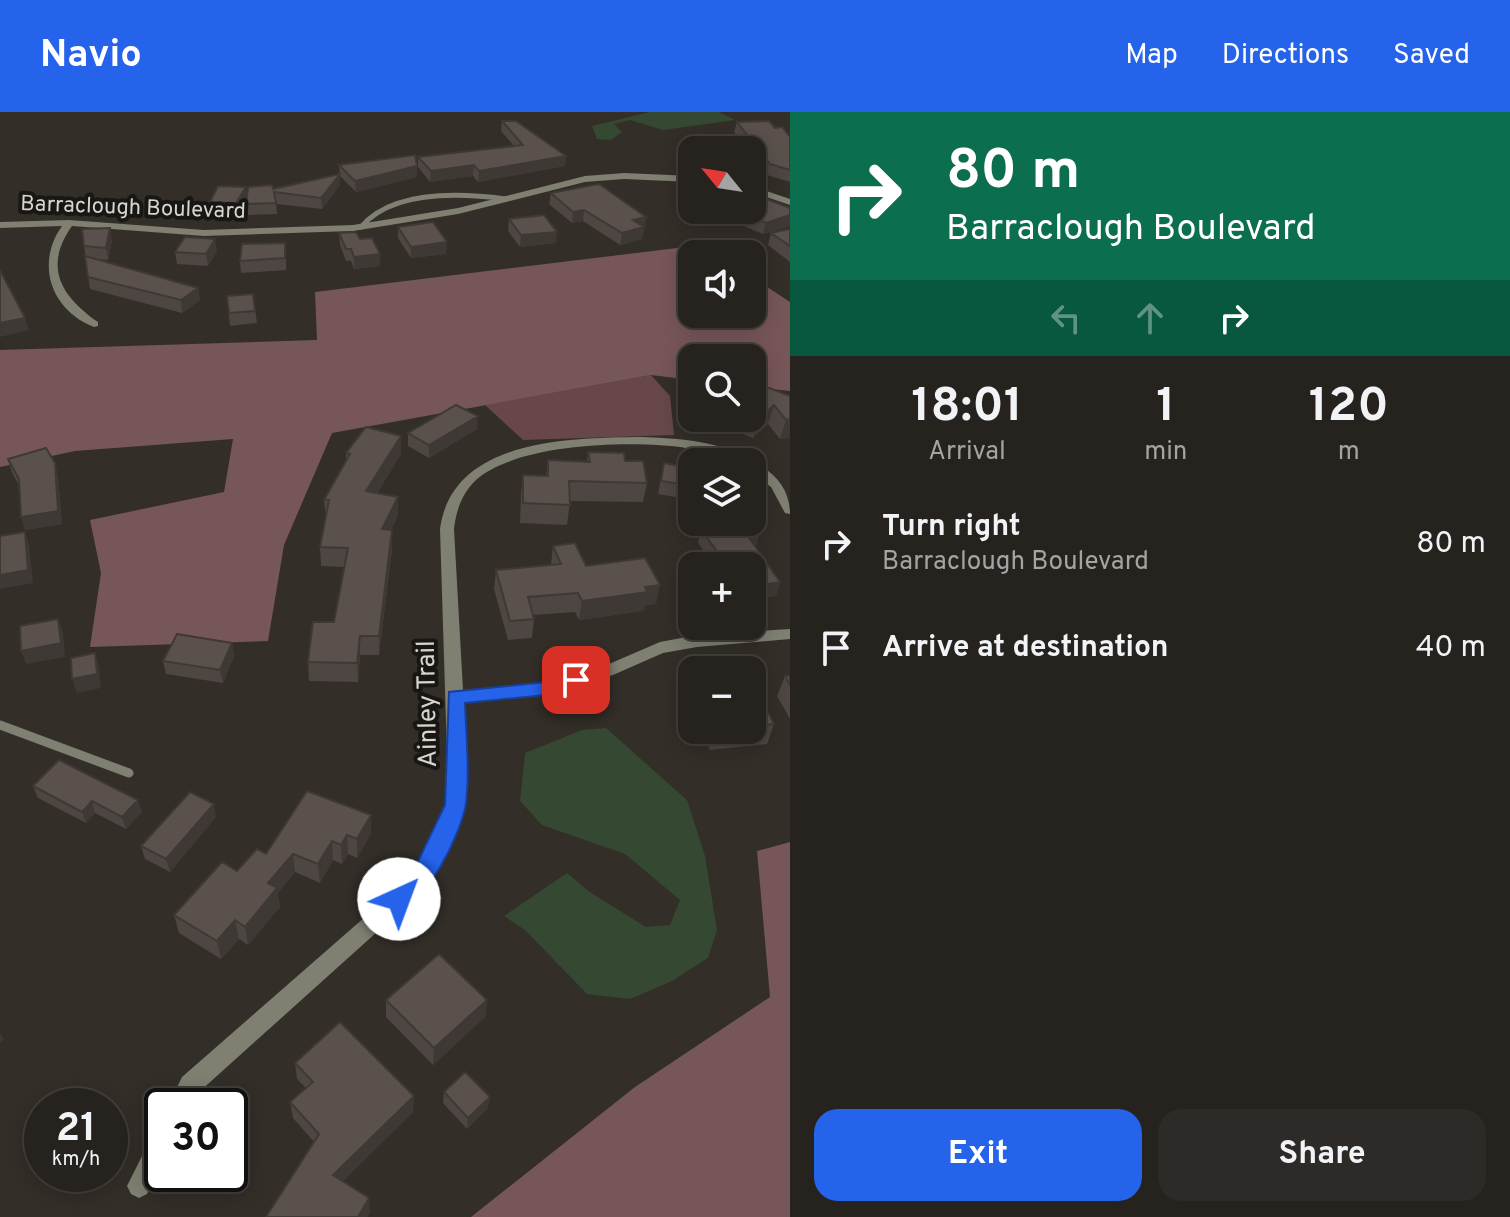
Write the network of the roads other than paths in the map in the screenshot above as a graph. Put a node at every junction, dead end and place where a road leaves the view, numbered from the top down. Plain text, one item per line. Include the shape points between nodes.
1 (678, 179) edge
2 (766, 194) edge
3 (506, 199) junction
4 (790, 202) edge
5 (69, 223) junction
6 (0, 225) edge
7 (361, 227) junction
8 (94, 324) dead end
9 (705, 448) edge
10 (766, 477) edge
11 (790, 510) edge
12 (790, 634) edge
13 (456, 697) junction
14 (0, 725) edge
15 (129, 773) dead end
16 (188, 1088) edge
17 (144, 1176) edge
18 (139, 1186) dead end

1 - 3 street, Barraclough Boulevard via 595,178
2 - 4 street
3 - 7 street, Barraclough Boulevard
3 - 7 lane, Barraclough Boulevard via 427,198 380,211
5 - 6 street, Barraclough Boulevard
5 - 7 street, Barraclough Boulevard via 204,233
5 - 8 street via 49,254 50,268 71,310
9 - 13 street, Ainley Trail via 586,443 534,448 488,464 466,484 451,508 448,552
10 - 11 street
12 - 13 street via 697,641 660,648 546,689
13 - 16 street, Ainley Trail via 456,805 420,881
14 - 15 lane
17 - 18 street

